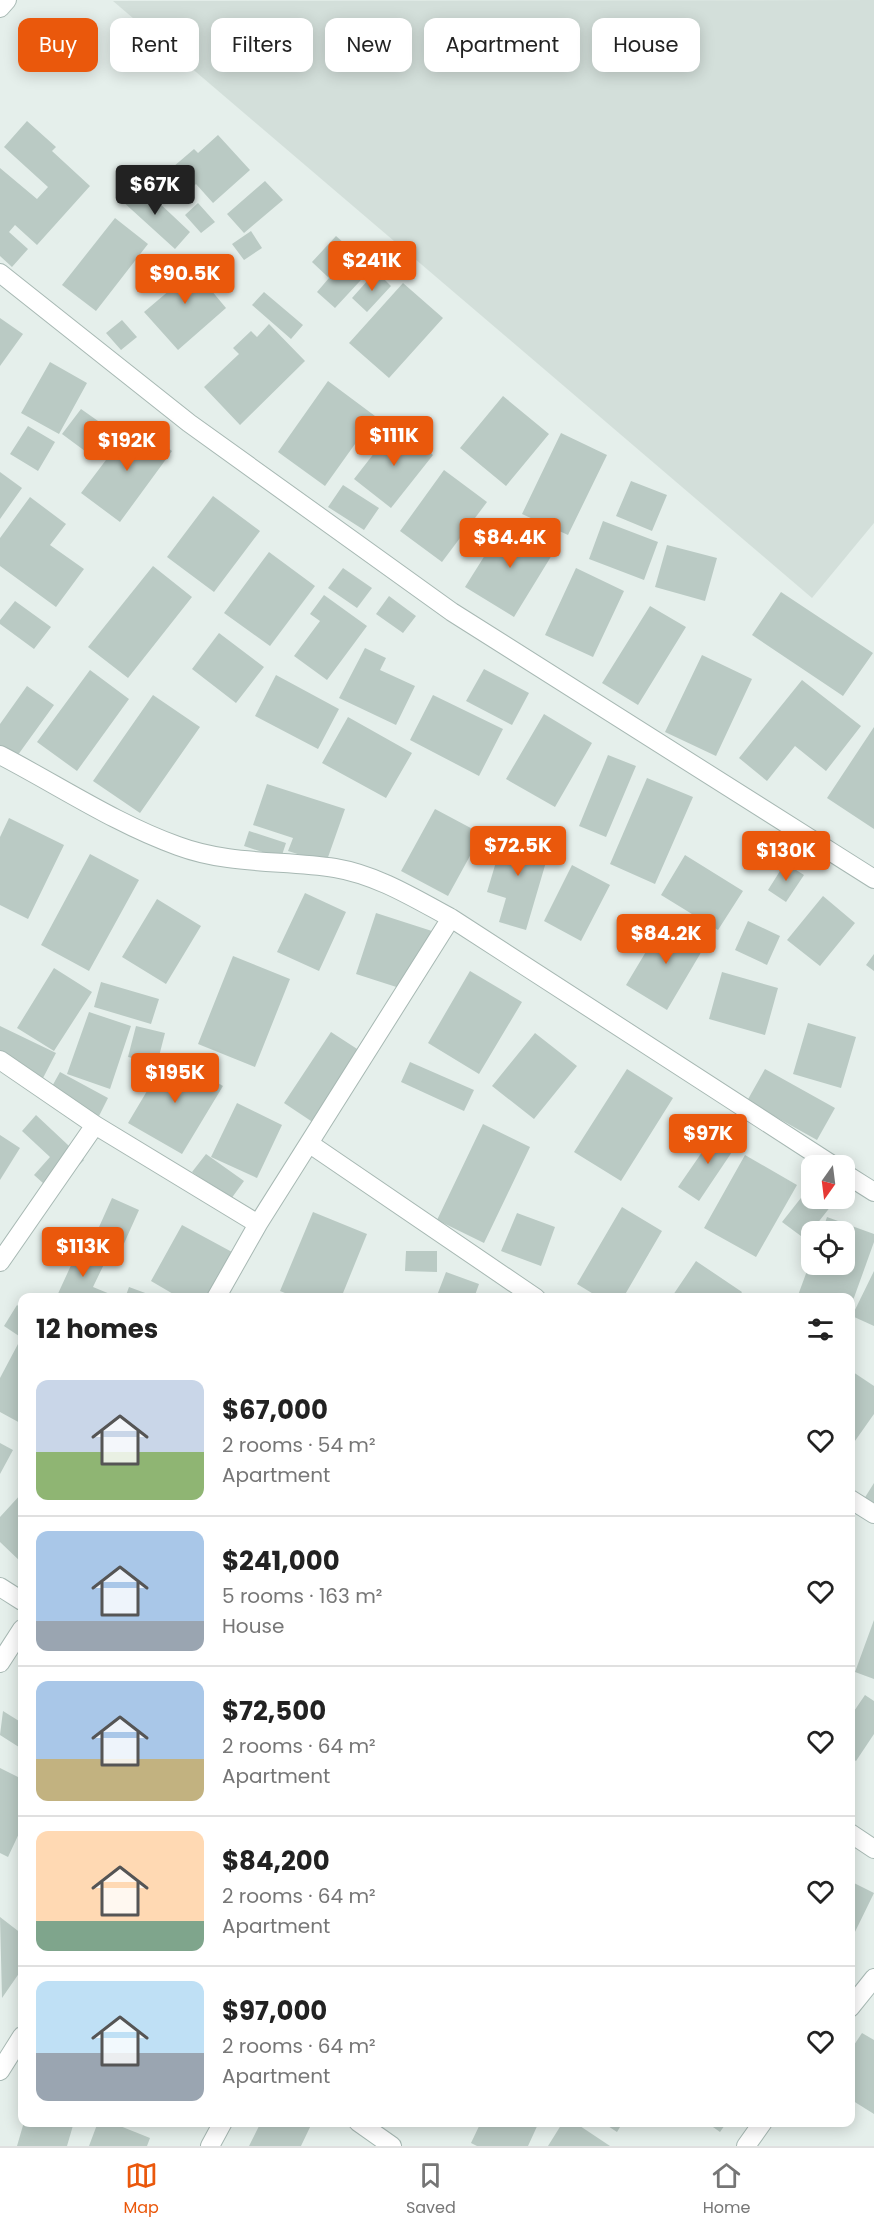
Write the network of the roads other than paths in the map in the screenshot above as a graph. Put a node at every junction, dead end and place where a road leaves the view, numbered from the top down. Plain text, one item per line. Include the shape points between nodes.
1 (8, 0) edge
2 (0, 8) edge
3 (0, 273) edge
4 (0, 754) edge
5 (874, 879) edge
6 (451, 918) junction
7 (0, 1060) edge
8 (95, 1125) junction
9 (310, 1144) junction
10 (817, 1155) edge
11 (855, 1180) edge
12 (874, 1192) edge
13 (258, 1224) junction
14 (0, 1262) edge
15 (219, 1293) edge
16 (529, 1293) edge
17 (855, 1502) edge
18 (874, 1514) edge
19 (0, 1587) edge
20 (18, 1598) edge
21 (18, 1635) edge
22 (0, 1663) edge
23 (855, 1836) edge
24 (874, 1849) edge
25 (874, 1978) edge
26 (855, 2002) edge
27 (18, 2042) edge
28 (0, 2071) edge
29 (220, 2127) edge
30 (365, 2127) edge
31 (760, 2127) edge
32 (210, 2146) edge
33 (392, 2146) edge
34 (746, 2146) edge

1 - 2 street
3 - 5 street via 189,423 452,612
4 - 6 street via 177,846 229,860 336,868 386,883
6 - 9 street
6 - 10 street
7 - 8 street
8 - 13 street
8 - 14 street
9 - 13 street
9 - 16 street
11 - 12 street
13 - 15 street
17 - 18 street
19 - 20 street
21 - 22 street
23 - 24 street
25 - 26 street
27 - 28 street
29 - 32 street
30 - 33 street
31 - 34 street

